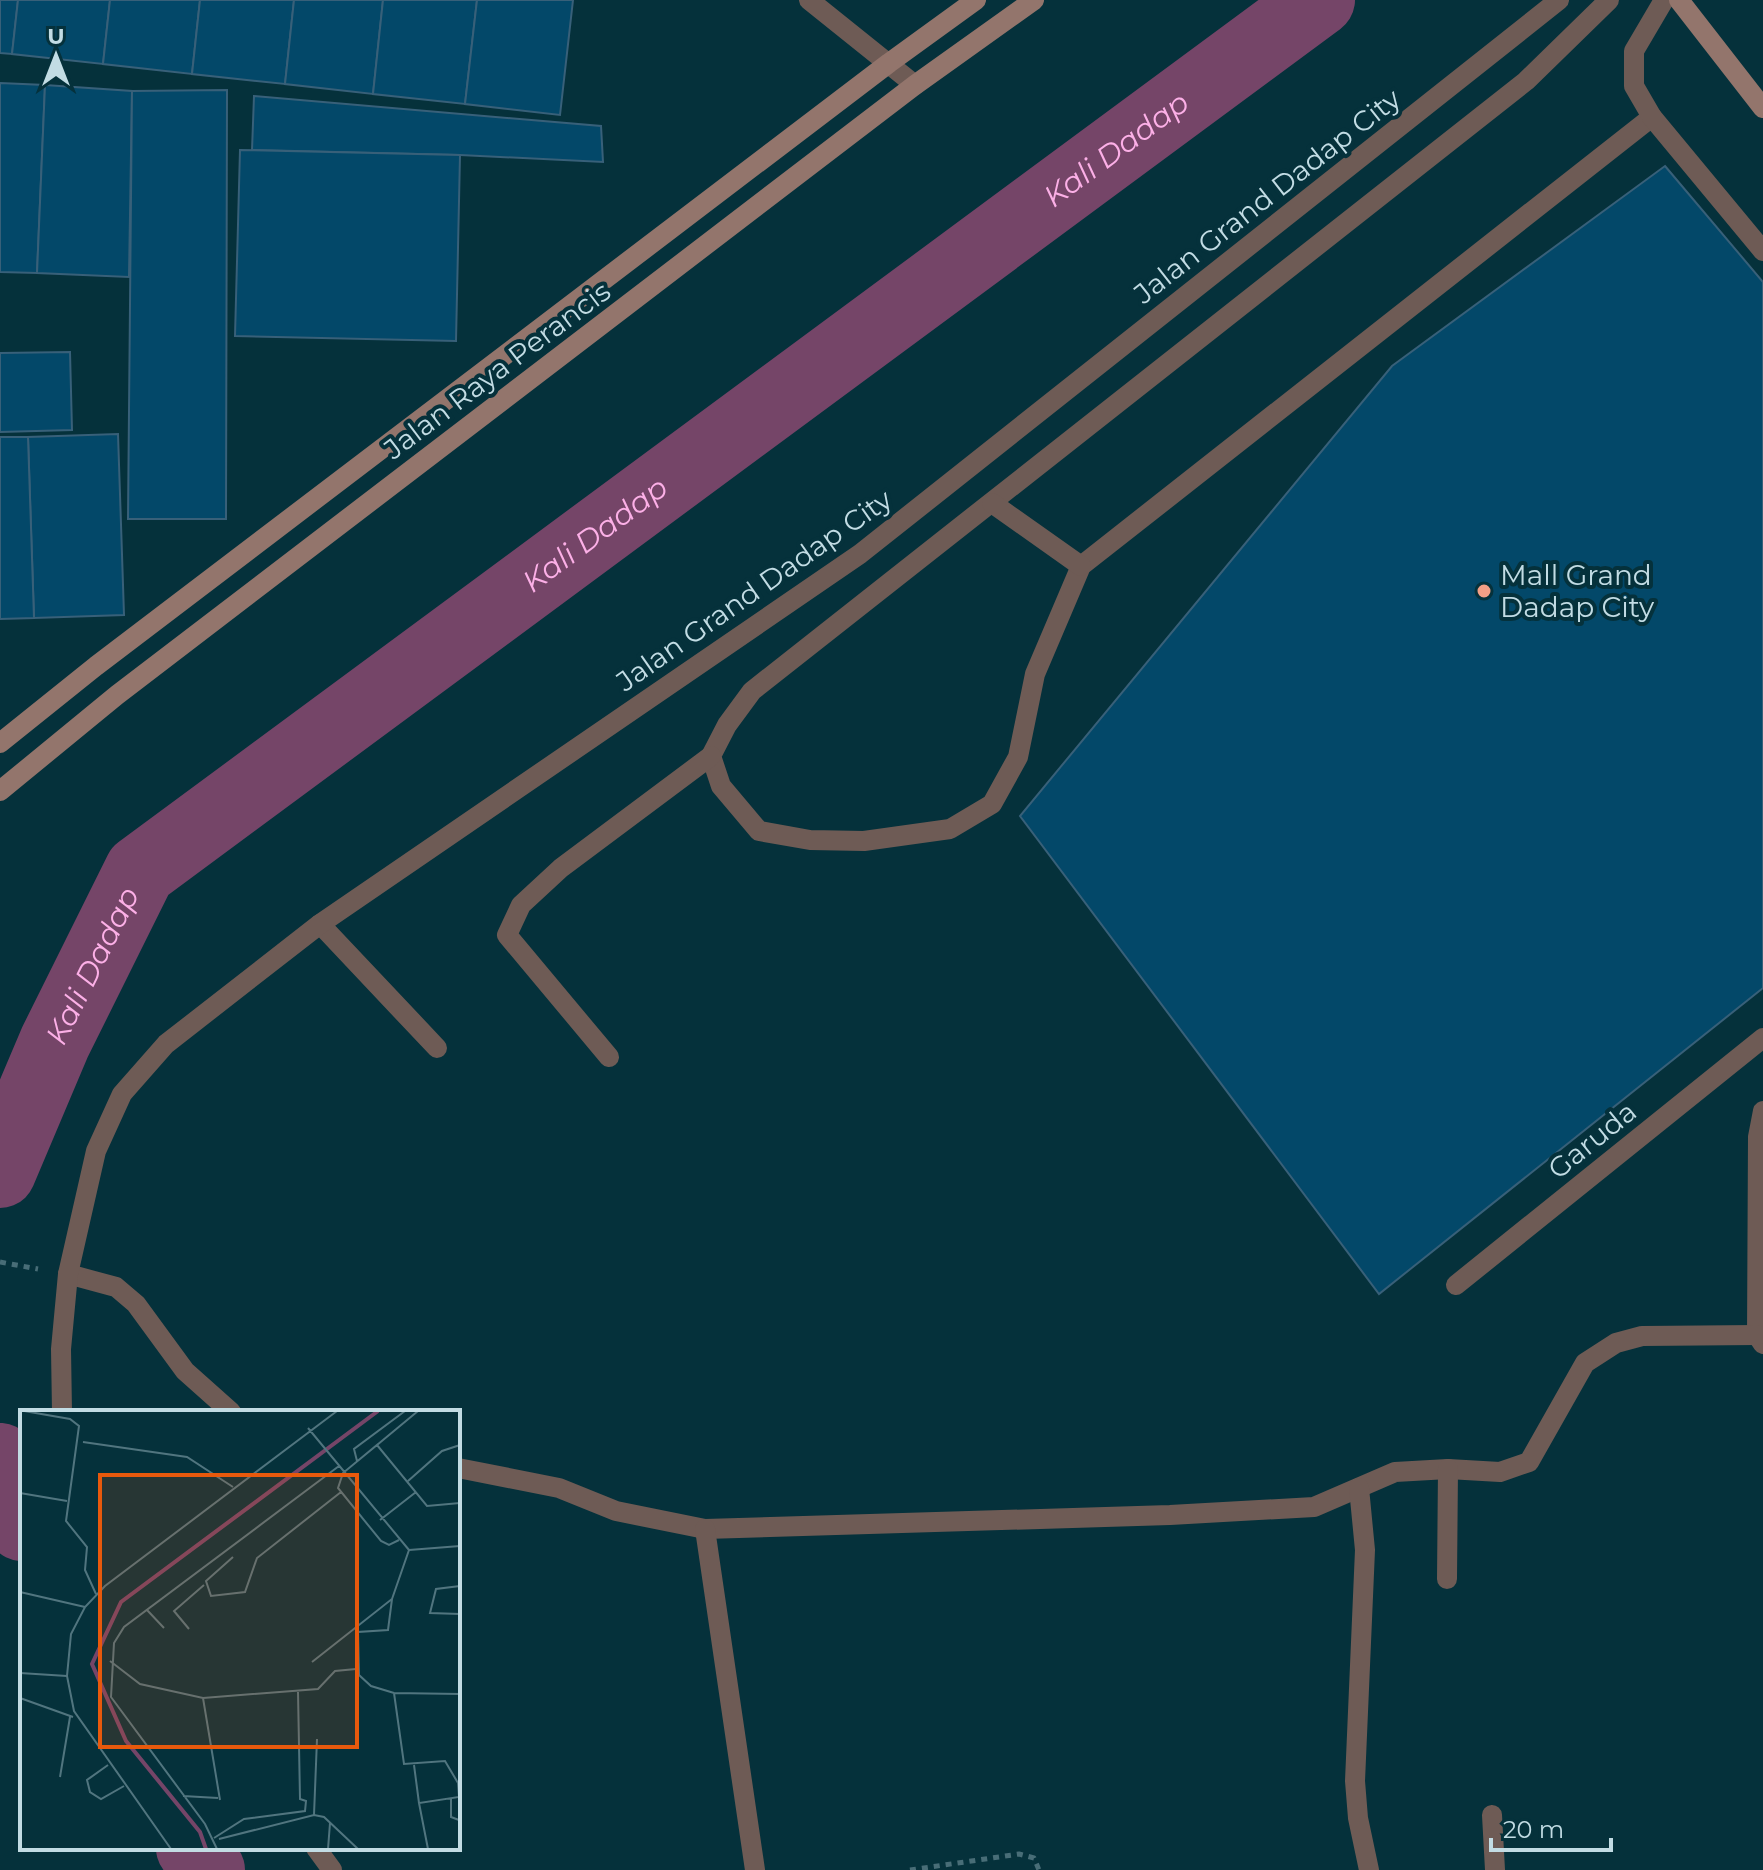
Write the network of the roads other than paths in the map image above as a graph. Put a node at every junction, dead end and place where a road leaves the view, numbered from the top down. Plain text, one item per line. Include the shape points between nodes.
1 (809, 0) edge
2 (976, 0) edge
3 (1034, 0) edge
4 (1559, 0) edge
5 (1609, 0) edge
6 (1664, 0) edge
7 (1679, 0) edge
8 (889, 63) junction
9 (915, 85) junction
10 (1763, 108) edge
11 (1652, 117) junction
12 (1763, 251) edge
13 (992, 503) junction
14 (1081, 566) junction
15 (0, 743) edge
16 (711, 756) junction
17 (0, 791) edge
18 (320, 924) junction
19 (1763, 1038) edge
20 (437, 1048) dead end
21 (609, 1057) dead end
22 (1763, 1111) edge
23 (68, 1274) junction
24 (1456, 1285) dead end
25 (1760, 1340) edge
26 (62, 1410) edge
27 (229, 1410) edge
28 (460, 1468) edge
29 (1448, 1469) junction
30 (1359, 1488) junction
31 (705, 1529) junction
32 (1447, 1579) dead end
33 (1492, 1815) dead end
34 (317, 1850) edge
35 (332, 1870) edge
36 (755, 1870) edge
37 (1369, 1870) edge
38 (1495, 1870) edge

1 - 8 street
2 - 8 street, Jalan Raya Perancis
3 - 9 street, Jalan Raya Perancis
4 - 18 street, Jalan Grand Dadap City via 860,554
5 - 13 street via 1526,81
6 - 11 street via 1634,51 1634,86
7 - 10 street
8 - 9 street
8 - 15 street, Jalan Raya Perancis
9 - 17 street, Jalan Raya Perancis via 117,695
11 - 12 street
11 - 14 street
13 - 14 street
13 - 16 street via 752,691
14 - 16 street via 1035,674 1018,757 992,804 950,829 864,841 810,840 759,831 721,786
16 - 21 street via 561,868 521,905 507,935
18 - 20 street
18 - 23 street, Jalan Grand Dadap City via 166,1044 122,1094 96,1151
19 - 24 street, Garuda
22 - 25 street via 1758,1137
23 - 26 street, Jalan Grand Dadap City
23 - 27 street via 116,1287 136,1304 185,1371
25 - 29 street via 1642,1336 1616,1343 1585,1363 1529,1462 1500,1472
28 - 31 street via 559,1488 616,1511
29 - 30 street via 1395,1472
29 - 32 street
30 - 31 street via 1314,1507 1265,1511
30 - 37 street via 1365,1550 1355,1781
31 - 36 street
33 - 38 street
34 - 35 street

